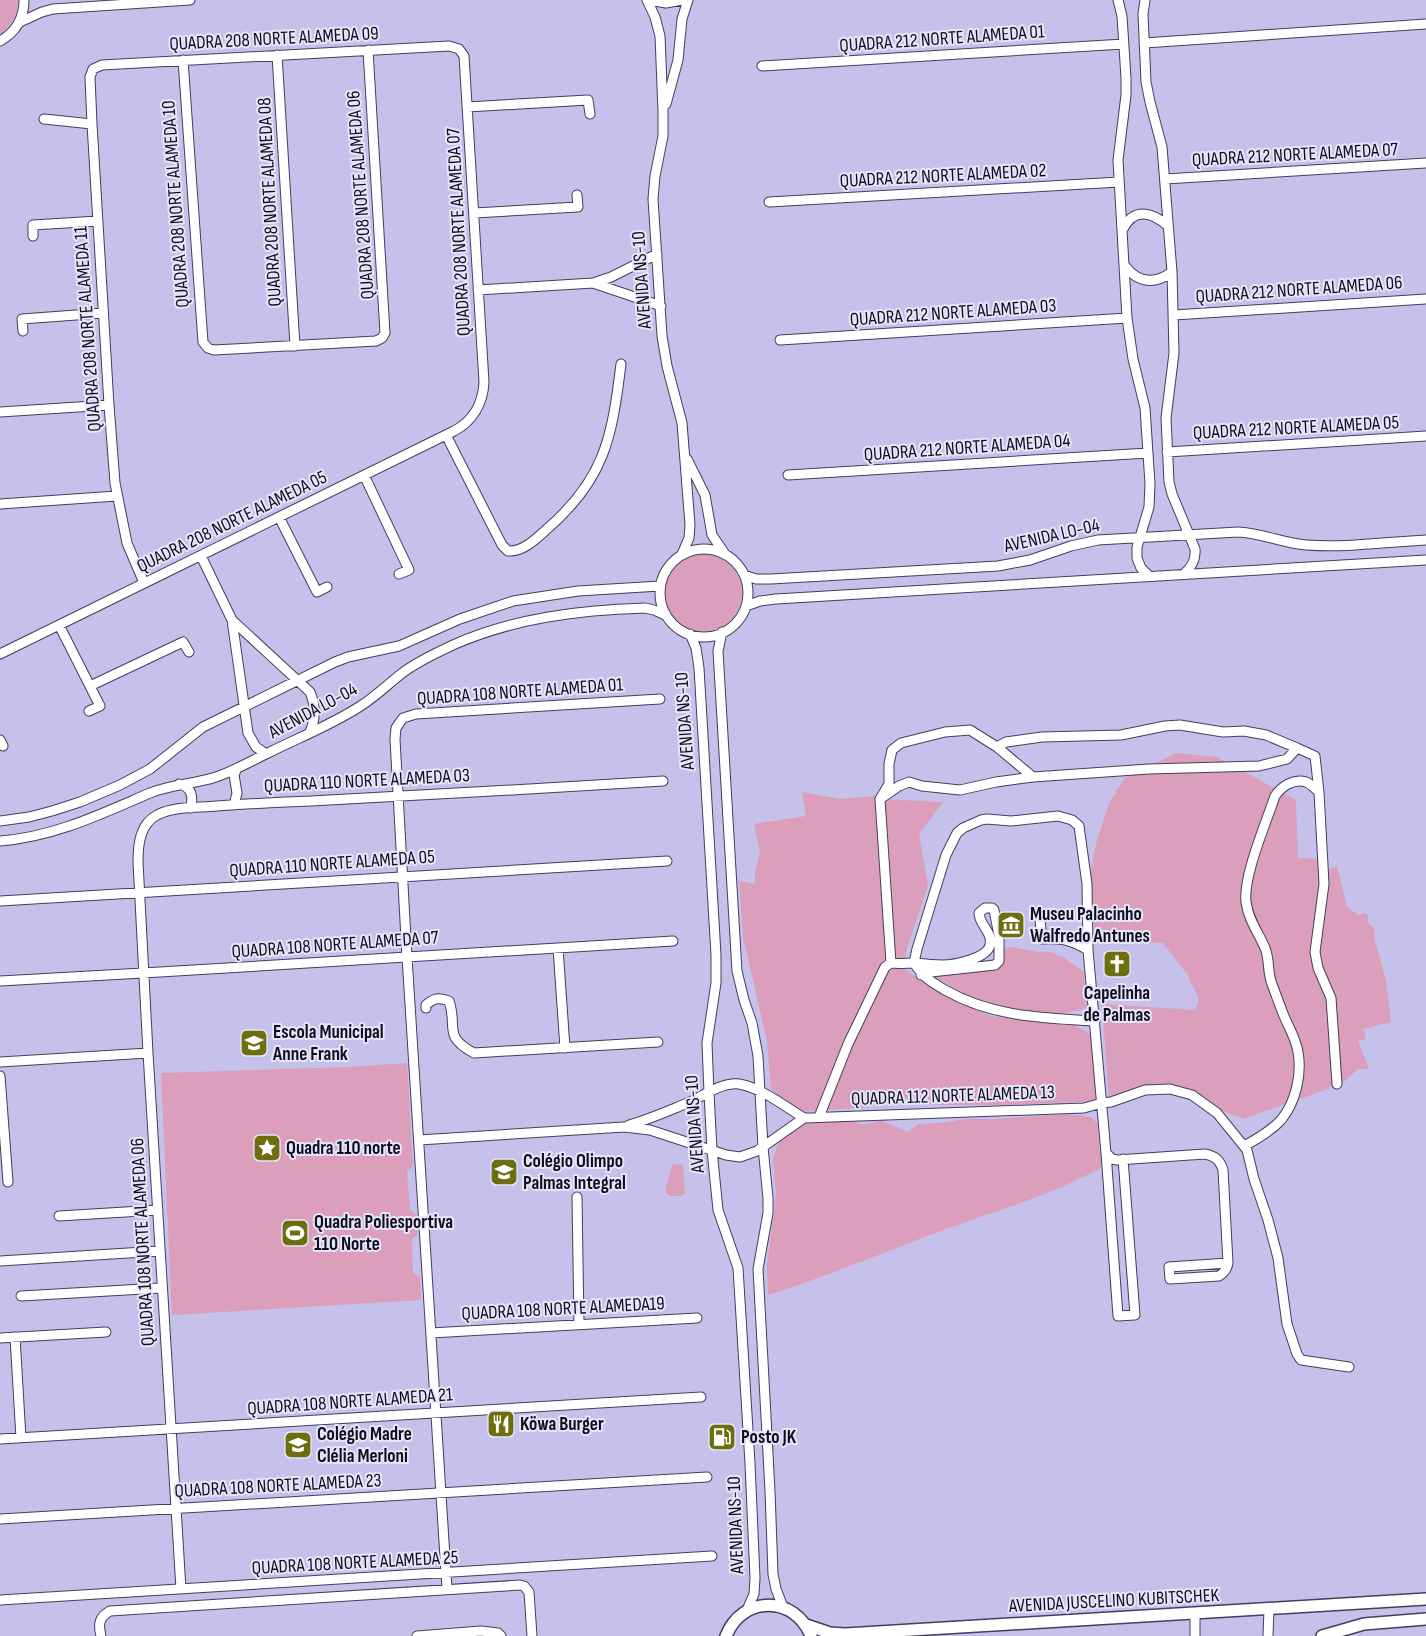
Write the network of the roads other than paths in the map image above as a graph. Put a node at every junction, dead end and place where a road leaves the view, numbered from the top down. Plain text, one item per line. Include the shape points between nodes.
1 (24, 0) edge
2 (190, 0) edge
3 (648, 0) edge
4 (682, 0) edge
5 (688, 0) edge
6 (1118, 0) edge
7 (1145, 0) edge
8 (20, 22) junction
9 (1426, 24) edge
10 (0, 41) edge
11 (1144, 43) junction
12 (1124, 44) junction
13 (457, 48) joint
14 (368, 50) junction
15 (277, 55) junction
16 (183, 60) junction
17 (762, 66) dead end
18 (93, 69) joint
19 (467, 107) junction
20 (663, 111) junction
21 (590, 114) dead end
22 (44, 119) dead end
23 (92, 124) junction
24 (1426, 163) edge
25 (1165, 179) junction
26 (1119, 182) junction
27 (577, 195) dead end
28 (769, 202) dead end
29 (474, 213) junction
30 (98, 222) junction
31 (1168, 226) junction
32 (1123, 230) junction
33 (33, 236) dead end
34 (657, 254) junction
35 (1124, 266) junction
36 (1172, 272) junction
37 (593, 283) junction
38 (478, 290) junction
39 (1426, 299) edge
40 (661, 306) junction
41 (104, 313) junction
42 (1174, 314) junction
43 (1127, 318) junction
44 (23, 331) dead end
45 (780, 340) dead end
46 (294, 346) junction
47 (621, 364) dead end
48 (108, 405) junction
49 (0, 412) edge
50 (473, 414) joint
51 (446, 435) junction
52 (1426, 436) edge
53 (684, 444) junction
54 (1168, 452) junction
55 (1148, 453) junction
56 (364, 475) junction
57 (788, 475) dead end
58 (117, 496) junction
59 (0, 504) edge
60 (279, 517) junction
61 (1188, 535) junction
62 (1141, 538) junction
63 (1426, 540) edge
64 (682, 554) junction
65 (725, 555) junction
66 (201, 556) junction
67 (1426, 560) edge
68 (399, 574) dead end
69 (1184, 574) junction
70 (744, 575) junction
71 (1149, 576) junction
72 (144, 583) junction
73 (660, 586) junction
74 (327, 587) dead end
75 (746, 606) junction
76 (665, 615) junction
77 (232, 620) junction
78 (59, 625) junction
79 (722, 632) junction
80 (690, 634) junction
81 (189, 652) dead end
82 (0, 654) edge
83 (296, 680) junction
84 (90, 686) junction
85 (660, 699) dead end
86 (244, 706) junction
87 (89, 711) dead end
88 (310, 732) junction
89 (997, 747) junction
90 (1297, 748) junction
91 (266, 754) junction
92 (236, 768) junction
93 (1033, 777) junction
94 (663, 781) dead end
95 (178, 784) junction
96 (1319, 792) junction
97 (237, 793) junction
98 (398, 796) junction
99 (880, 799) junction
100 (192, 803) junction
101 (246, 804) junction
102 (234, 805) junction
103 (0, 821) edge
104 (0, 841) edge
105 (667, 862) dead end
106 (403, 876) junction
107 (140, 893) junction
108 (0, 901) edge
109 (1039, 912) dead end
110 (673, 941) dead end
111 (558, 948) junction
112 (1088, 950) junction
113 (407, 957) junction
114 (891, 963) junction
115 (914, 963) junction
116 (143, 973) junction
117 (921, 975) junction
118 (0, 981) edge
119 (426, 1008) dead end
120 (1094, 1021) junction
121 (658, 1042) dead end
122 (565, 1048) junction
123 (148, 1054) junction
124 (0, 1062) edge
125 (0, 1076) edge
126 (1337, 1084) dead end
127 (760, 1092) junction
128 (709, 1093) junction
129 (1102, 1103) junction
130 (818, 1117) junction
131 (804, 1118) junction
132 (624, 1127) junction
133 (420, 1140) junction
134 (1244, 1146) junction
135 (763, 1147) junction
136 (712, 1150) junction
137 (1106, 1153) junction
138 (1123, 1159) junction
139 (8, 1182) dead end
140 (576, 1197) dead end
141 (158, 1210) junction
142 (59, 1216) dead end
143 (160, 1251) junction
144 (0, 1261) edge
145 (1228, 1264) junction
146 (162, 1288) junction
147 (21, 1296) dead end
148 (697, 1318) dead end
149 (579, 1324) junction
150 (106, 1332) dead end
151 (431, 1333) junction
152 (15, 1337) junction
153 (0, 1338) edge
154 (1348, 1367) dead end
155 (701, 1397) dead end
156 (435, 1412) junction
157 (171, 1429) junction
158 (21, 1438) junction
159 (0, 1439) edge
160 (707, 1477) dead end
161 (440, 1493) junction
162 (175, 1508) junction
163 (0, 1519) edge
164 (712, 1556) dead end
165 (445, 1573) junction
166 (181, 1589) junction
167 (446, 1589) junction
168 (109, 1594) junction
169 (1426, 1599) edge
170 (0, 1600) edge
171 (782, 1607) junction
172 (747, 1610) junction
173 (1269, 1610) junction
174 (110, 1611) junction
175 (1195, 1614) junction
176 (1426, 1619) edge
177 (808, 1631) edge
178 (728, 1632) edge
179 (101, 1636) edge
180 (417, 1636) edge
181 (501, 1636) edge
182 (532, 1636) edge
183 (717, 1636) edge
184 (1195, 1636) edge
185 (1268, 1636) edge
186 (1322, 1636) edge

1 - 8 street
2 - 8 street via 63,8 44,11
3 - 4 street, AVENIDA NS-10 via 664,3
3 - 20 street, AVENIDA NS-10 via 660,36
5 - 20 street, AVENIDA NS-10 via 682,19 676,66
6 - 12 street
7 - 11 street
8 - 10 street
9 - 11 street
11 - 25 street via 1146,82 1162,147
12 - 17 street, QUADRA 212 NORTE ALAMEDA 01
12 - 26 street via 1126,95 1119,145
13 - 14 street, QUADRA 208 NORTE ALAMEDA 09
13 - 19 street, QUADRA 208 NORTE ALAMEDA 07 via 464,54
14 - 15 street, QUADRA 208 NORTE ALAMEDA 09
14 - 46 street, QUADRA 208 NORTE ALAMEDA 06 via 386,330 376,341
15 - 16 street, QUADRA 208 NORTE ALAMEDA 09
15 - 46 street, QUADRA 208 NORTE ALAMEDA 08
16 - 18 street, QUADRA 208 NORTE ALAMEDA 09 via 102,65
16 - 46 street, QUADRA 208 NORTE ALAMEDA 10 via 204,345 214,350
18 - 23 street, QUADRA 208 NORTE ALAMEDA 11 via 90,77
19 - 21 street via 588,100
19 - 29 street, QUADRA 208 NORTE ALAMEDA 07
20 - 34 street, AVENIDA NS-10 via 663,136 653,190
22 - 23 street
23 - 30 street, QUADRA 208 NORTE ALAMEDA 11
24 - 25 street, QUADRA 212 NORTE ALAMEDA 07
25 - 31 street
26 - 28 street, QUADRA 212 NORTE ALAMEDA 02
26 - 32 street
27 - 29 street via 578,207
29 - 38 street, QUADRA 208 NORTE ALAMEDA 07
30 - 33 street via 33,225
30 - 41 street, QUADRA 208 NORTE ALAMEDA 11
31 - 32 street via 1159,218 1141,214 1130,218
31 - 36 street
32 - 35 street
34 - 37 street
34 - 40 street, AVENIDA NS-10
35 - 36 street via 1134,277 1148,281
35 - 43 street
36 - 42 street
37 - 38 street
37 - 40 street
38 - 50 street, QUADRA 208 NORTE ALAMEDA 07 via 484,390 481,403
39 - 42 street, QUADRA 212 NORTE ALAMEDA 06
40 - 53 street, AVENIDA NS-10 via 664,353
41 - 44 street via 22,319
41 - 48 street, QUADRA 208 NORTE ALAMEDA 11
42 - 54 street via 1174,353 1166,418
43 - 45 street, QUADRA 212 NORTE ALAMEDA 03
43 - 55 street via 1145,408
47 - 51 street via 612,430 590,482 559,518 518,550 508,551 502,545
48 - 49 street
48 - 58 street, QUADRA 208 NORTE ALAMEDA 11
50 - 51 street, QUADRA 208 NORTE ALAMEDA 05 via 462,427
51 - 56 street, QUADRA 208 NORTE ALAMEDA 05
52 - 54 street, QUADRA 212 NORTE ALAMEDA 05
53 - 64 street, AVENIDA NS-10 via 690,526
53 - 65 street, AVENIDA NS-10 via 689,464 705,495 712,535
54 - 61 street via 1170,490
55 - 57 street, QUADRA 212 NORTE ALAMEDA 04
55 - 62 street via 1150,490
56 - 60 street, QUADRA 208 NORTE ALAMEDA 05
56 - 68 street via 408,570
58 - 59 street
58 - 72 street, QUADRA 208 NORTE ALAMEDA 11 via 127,543
60 - 66 street, QUADRA 208 NORTE ALAMEDA 05
60 - 74 street via 317,592
61 - 62 street, AVENIDA LO-04
61 - 63 street, AVENIDA LO-04 via 1244,532 1315,545
61 - 69 street via 1196,554 1193,565
62 - 70 street, AVENIDA LO-04 via 1089,542 1005,565 771,579
62 - 71 street via 1137,558
64 - 65 street via 704,550
64 - 73 street, AVENIDA NS-10 via 669,566
65 - 70 street, AVENIDA NS-10
66 - 72 street, QUADRA 208 NORTE ALAMEDA 05
66 - 77 street
67 - 69 street, AVENIDA LO-04
69 - 71 street, AVENIDA LO-04
70 - 75 street via 748,590
71 - 75 street, AVENIDA LO-04 via 776,598
72 - 78 street, QUADRA 208 NORTE ALAMEDA 05
73 - 76 street via 660,602
73 - 83 street, AVENIDA LO-04 via 566,592 513,601 460,619 399,646 348,657
75 - 79 street via 736,622
76 - 80 street
76 - 88 street, AVENIDA LO-04 via 645,608 578,612 530,620 484,633 418,663 360,707
77 - 83 street
77 - 86 street
78 - 82 street, QUADRA 208 NORTE ALAMEDA 05
78 - 84 street
79 - 80 street via 704,636
79 - 127 street, AVENIDA NS-10 via 718,668 737,971 756,1039
80 - 128 street, AVENIDA NS-10 via 699,668 716,955 716,983 707,1043
81 - 84 street via 183,642
83 - 86 street, AVENIDA LO-04
83 - 88 street via 310,692 315,706
84 - 87 street via 100,706
85 - 98 street, QUADRA 108 NORTE ALAMEDA 01 via 409,715 396,728
86 - 91 street via 248,734 256,747
86 - 103 street, AVENIDA LO-04 via 204,726 150,768 120,785 52,811
88 - 91 street, AVENIDA LO-04
89 - 90 street via 1006,742 1042,737 1121,735 1180,725 1266,735
89 - 93 street
89 - 99 street via 970,730 945,732 901,743 892,750 889,784
90 - 93 street via 1287,759 1259,766
90 - 96 street via 1315,756
91 - 92 street, AVENIDA LO-04
92 - 95 street, AVENIDA LO-04 via 216,777
92 - 97 street
93 - 99 street via 960,790 908,782
94 - 98 street, QUADRA 110 NORTE ALAMEDA 03
95 - 100 street via 189,788
95 - 104 street, AVENIDA LO-04 via 76,824
96 - 126 street via 1324,884 1315,952 1331,998
96 - 134 street via 1307,782 1298,781 1279,789 1245,891 1252,924 1269,961 1269,977 1294,1036 1299,1071 1292,1101 1281,1120
97 - 101 street
97 - 102 street
98 - 101 street, QUADRA 110 NORTE ALAMEDA 03
98 - 106 street, QUADRA 108 NORTE ALAMEDA 01
99 - 114 street
100 - 102 street, QUADRA 110 NORTE ALAMEDA 03 via 202,807
100 - 107 street, QUADRA 110 NORTE ALAMEDA 03 via 159,814 144,829 138,847
101 - 102 street, QUADRA 110 NORTE ALAMEDA 03
105 - 106 street, QUADRA 110 NORTE ALAMEDA 05
106 - 107 street, QUADRA 110 NORTE ALAMEDA 05
106 - 113 street, QUADRA 108 NORTE ALAMEDA 01
107 - 108 street, QUADRA 110 NORTE ALAMEDA 05
107 - 116 street, QUADRA 108 NORTE ALAMEDA 06
109 - 112 street via 1042,939 1067,940
110 - 111 street, QUADRA 108 NORTE ALAMEDA 07
111 - 113 street, QUADRA 108 NORTE ALAMEDA 07
111 - 122 street
112 - 115 street via 1087,884 1079,826 1058,816 1012,821 987,819 963,828 951,843
112 - 120 street
113 - 116 street, QUADRA 108 NORTE ALAMEDA 07
113 - 133 street, QUADRA 108 NORTE ALAMEDA 01
114 - 115 street
114 - 130 street via 881,973 864,1008
115 - 117 street
115 - 117 street via 957,964 984,953 990,945 990,937 979,913 985,908 994,910 1000,950 998,963
116 - 118 street, QUADRA 108 NORTE ALAMEDA 07
116 - 123 street, QUADRA 108 NORTE ALAMEDA 06
117 - 120 street via 951,994 982,1007 1017,1016
119 - 122 street via 426,1004 434,999 449,1001 452,1034 464,1048 474,1053
120 - 129 street
121 - 122 street
123 - 124 street
123 - 141 street, QUADRA 108 NORTE ALAMEDA 06
125 - 139 street
127 - 128 street via 733,1084
127 - 131 street
127 - 135 street, AVENIDA NS-10
128 - 132 street via 649,1120
128 - 136 street, AVENIDA NS-10
129 - 130 street, QUADRA 112 NORTE ALAMEDA 13 via 1084,1108
129 - 134 street, QUADRA 112 NORTE ALAMEDA 13 via 1145,1090 1170,1089 1184,1093 1217,1113
129 - 137 street
130 - 131 street, QUADRA 112 NORTE ALAMEDA 13
131 - 135 street
132 - 133 street
132 - 136 street via 650,1130
133 - 151 street, QUADRA 108 NORTE ALAMEDA 01
134 - 154 street via 1278,1258 1287,1324 1297,1354 1302,1360
135 - 136 street via 740,1158
135 - 171 street, AVENIDA NS-10 via 768,1213 758,1269 773,1574
136 - 172 street, AVENIDA NS-10 via 718,1210 738,1268 754,1578 754,1594
137 - 138 street via 1112,1159
137 - 138 street via 1118,1316 1135,1315
138 - 145 street via 1205,1154 1217,1159 1223,1170
140 - 149 street
141 - 142 street
141 - 143 street, QUADRA 108 NORTE ALAMEDA 06
143 - 144 street
143 - 146 street, QUADRA 108 NORTE ALAMEDA 06
145 - 145 street via 1219,1276 1170,1279 1169,1267
146 - 147 street
146 - 157 street, QUADRA 108 NORTE ALAMEDA 06
148 - 149 street, QUADRA 108 NORTE ALAMEDA19
149 - 151 street, QUADRA 108 NORTE ALAMEDA19
150 - 152 street
151 - 156 street, QUADRA 108 NORTE ALAMEDA 01
152 - 153 street
152 - 158 street
155 - 156 street, QUADRA 108 NORTE ALAMEDA 21
156 - 157 street, QUADRA 108 NORTE ALAMEDA 21
156 - 161 street, QUADRA 108 NORTE ALAMEDA 01
157 - 158 street, QUADRA 108 NORTE ALAMEDA 21
157 - 162 street, QUADRA 108 NORTE ALAMEDA 06
158 - 159 street, QUADRA 108 NORTE ALAMEDA 21
160 - 161 street, QUADRA 108 NORTE ALAMEDA 23
161 - 162 street, QUADRA 108 NORTE ALAMEDA 23
161 - 165 street, QUADRA 108 NORTE ALAMEDA 01
162 - 163 street, QUADRA 108 NORTE ALAMEDA 23
162 - 166 street, QUADRA 108 NORTE ALAMEDA 06
164 - 165 street, QUADRA 108 NORTE ALAMEDA 25
165 - 166 street, QUADRA 108 NORTE ALAMEDA 25
165 - 167 street, QUADRA 108 NORTE ALAMEDA 01
166 - 168 street, QUADRA 108 NORTE ALAMEDA 25
167 - 174 street
167 - 182 street via 524,1586 529,1592
168 - 170 street, QUADRA 108 NORTE ALAMEDA 25
168 - 174 street
169 - 173 main road, AVENIDA JUSCELINO KUBITSCHEK
171 - 172 main road via 760,1606
171 - 177 main road via 796,1614
172 - 178 main road via 734,1621
173 - 175 main road, AVENIDA JUSCELINO KUBITSCHEK
173 - 185 street
174 - 179 street via 100,1618
175 - 177 main road, AVENIDA JUSCELINO KUBITSCHEK via 845,1634
175 - 184 street
176 - 186 main road via 1364,1624
178 - 183 main road
180 - 181 street via 482,1631

